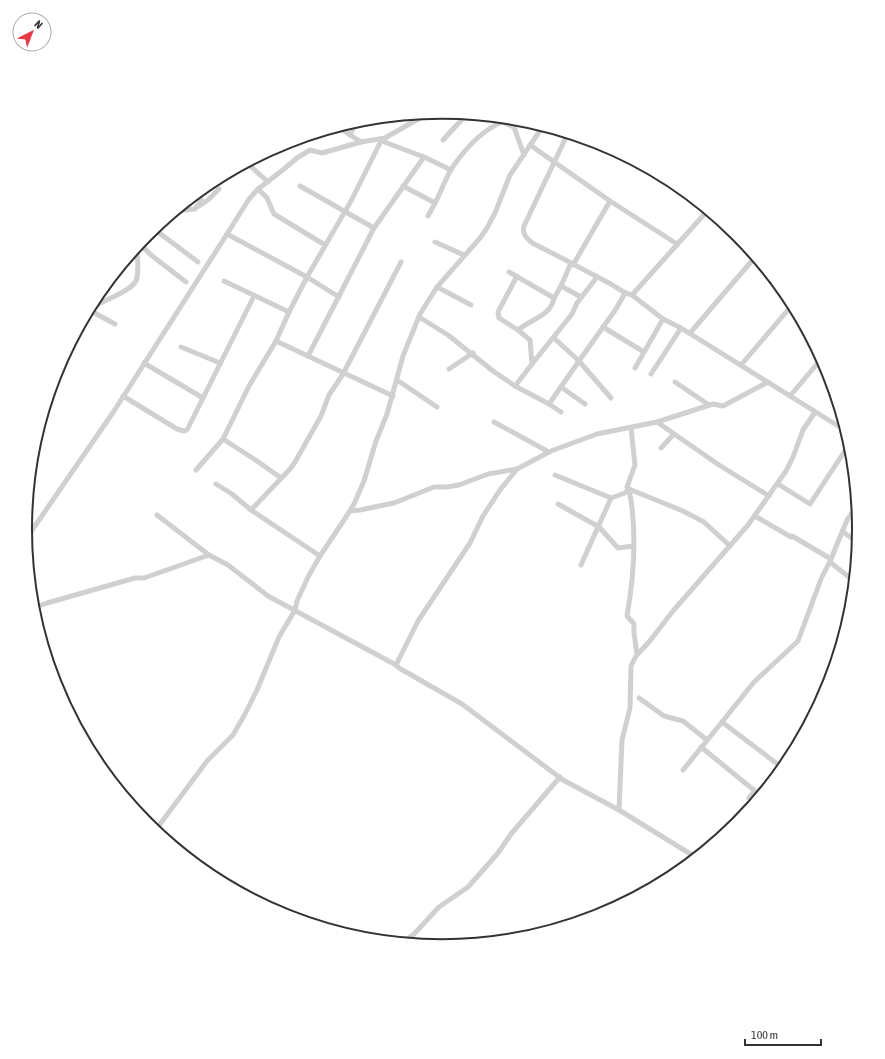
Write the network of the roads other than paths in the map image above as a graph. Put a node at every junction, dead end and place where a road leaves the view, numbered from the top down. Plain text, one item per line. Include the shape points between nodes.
1 (415, 120) edge
2 (462, 120) edge
3 (498, 123) edge
4 (509, 125) edge
5 (514, 127) joint
6 (353, 129) edge
7 (344, 131) edge
8 (540, 131) edge
9 (350, 135) junction
10 (566, 138) edge
11 (380, 140) junction
12 (443, 140) dead end
13 (361, 142) junction
14 (530, 145) junction
15 (524, 155) junction
16 (424, 157) junction
17 (555, 163) junction
18 (251, 166) edge
19 (452, 170) junction
20 (268, 182) junction
21 (300, 186) dead end
22 (403, 186) junction
23 (258, 189) junction
24 (219, 190) dead end
25 (201, 198) edge
26 (610, 201) junction
27 (435, 203) junction
28 (195, 209) junction
29 (186, 210) edge
30 (344, 212) junction
31 (704, 214) edge
32 (428, 216) dead end
33 (374, 228) junction
34 (159, 233) edge
35 (227, 234) junction
36 (435, 242) dead end
37 (677, 244) junction
38 (325, 246) junction
39 (144, 248) edge
40 (137, 255) edge
41 (464, 255) junction
42 (752, 260) edge
43 (198, 262) dead end
44 (401, 262) dead end
45 (572, 264) junction
46 (508, 272) dead end
47 (517, 276) junction
48 (307, 277) junction
49 (597, 277) junction
50 (224, 281) dead end
51 (186, 282) dead end
52 (561, 286) junction
53 (437, 287) junction
54 (625, 293) junction
55 (632, 295) junction
56 (254, 296) junction
57 (338, 297) junction
58 (582, 297) junction
59 (554, 298) junction
60 (100, 303) edge
61 (471, 305) dead end
62 (789, 309) edge
63 (289, 312) junction
64 (94, 313) edge
65 (419, 317) junction
66 (663, 319) junction
67 (115, 324) dead end
68 (603, 327) junction
69 (681, 328) junction
70 (518, 330) junction
71 (690, 334) junction
72 (554, 338) junction
73 (276, 341) junction
74 (181, 347) dead end
75 (644, 352) junction
76 (473, 353) junction
77 (308, 356) junction
78 (579, 361) junction
79 (144, 363) junction
80 (220, 363) junction
81 (818, 363) edge
82 (532, 364) junction
83 (741, 365) junction
84 (635, 368) dead end
85 (449, 369) dead end
86 (343, 374) junction
87 (651, 374) dead end
88 (398, 380) junction
89 (675, 382) dead end
90 (768, 382) junction
91 (515, 386) junction
92 (561, 387) junction
93 (123, 396) junction
94 (393, 396) junction
95 (790, 396) junction
96 (203, 398) junction
97 (611, 398) dead end
98 (549, 404) junction
99 (585, 404) dead end
100 (709, 405) junction
101 (437, 407) dead end
102 (561, 412) dead end
103 (815, 412) junction
104 (494, 422) dead end
105 (657, 422) junction
106 (840, 426) edge
107 (631, 428) junction
108 (674, 434) junction
109 (223, 439) junction
110 (661, 448) dead end
111 (845, 450) edge
112 (549, 452) junction
113 (517, 469) junction
114 (196, 470) dead end
115 (555, 475) dead end
116 (281, 478) junction
117 (216, 484) dead end
118 (778, 484) junction
119 (629, 489) junction
120 (769, 496) junction
121 (611, 498) junction
122 (558, 504) dead end
123 (251, 510) junction
124 (350, 511) junction
125 (852, 513) edge
126 (157, 515) dead end
127 (755, 516) junction
128 (598, 527) junction
129 (32, 530) edge
130 (843, 532) junction
131 (853, 539) edge
132 (633, 546) junction
133 (730, 546) junction
134 (209, 556) junction
135 (320, 556) junction
136 (831, 561) junction
137 (581, 565) dead end
138 (850, 577) edge
139 (39, 606) edge
140 (295, 610) junction
141 (638, 654) junction
142 (396, 665) junction
143 (639, 698) dead end
144 (722, 722) junction
145 (707, 740) junction
146 (702, 747) junction
147 (779, 765) edge
148 (683, 770) dead end
149 (560, 777) junction
150 (751, 800) edge
151 (619, 810) junction
152 (159, 826) edge
153 (692, 855) edge
154 (409, 938) edge

1 - 11 street
2 - 12 street
3 - 19 street via 484,132
4 - 5 street
5 - 15 street
6 - 9 street
7 - 9 street
8 - 14 street
9 - 13 street
10 - 17 street
11 - 13 street
11 - 16 street
11 - 30 street
13 - 20 street via 322,153 310,150
14 - 15 street
14 - 17 street
15 - 41 street via 510,175 495,213 480,238
16 - 19 street
16 - 22 street
17 - 26 street
17 - 45 street via 524,226 523,234 532,243
18 - 20 street
19 - 27 street
20 - 23 street
21 - 30 street
22 - 27 street
22 - 33 street
23 - 35 street
23 - 38 street via 267,198 274,214
24 - 28 street
25 - 28 street
26 - 37 street
26 - 45 street
27 - 32 street
28 - 29 street
30 - 33 street
30 - 38 street
31 - 37 street
33 - 57 street
34 - 43 street
35 - 48 street
35 - 79 street
36 - 41 street
37 - 55 street
38 - 48 street
39 - 51 street
40 - 60 street via 138,277 135,284
41 - 53 street
42 - 71 street
44 - 86 street
45 - 49 street
45 - 52 street
46 - 47 street
47 - 59 street
47 - 70 street via 498,312 499,318
48 - 57 street
48 - 63 street
49 - 54 street
49 - 58 street
50 - 56 street
52 - 58 street
52 - 59 street
53 - 61 street
53 - 65 street
54 - 55 street
54 - 68 street
55 - 66 street
56 - 63 street
56 - 80 street
57 - 77 street
58 - 72 street
59 - 70 street via 553,305 540,318
62 - 83 street
63 - 73 street
64 - 67 street
65 - 76 street
65 - 88 street via 403,356
66 - 69 street
66 - 75 street
68 - 75 street
68 - 78 street
69 - 71 street
69 - 87 street
70 - 82 street via 530,340
71 - 83 street
72 - 78 street
72 - 82 street
73 - 77 street
73 - 109 street
74 - 80 street
75 - 84 street
76 - 85 street
76 - 91 street
77 - 86 street
78 - 92 street
78 - 97 street
79 - 93 street
79 - 96 street
80 - 96 street
81 - 95 street
82 - 91 street
83 - 90 street
86 - 94 street
86 - 116 street via 329,395 311,435 290,469
88 - 94 street
88 - 101 street
89 - 100 street
90 - 95 street
90 - 100 street via 723,406
91 - 98 street
92 - 98 street
92 - 99 street
93 - 96 street via 184,431 187,430
93 - 129 street
94 - 124 street via 364,481
95 - 103 street
98 - 102 street
100 - 105 street
103 - 106 street
103 - 118 street via 803,430 793,457
104 - 112 street
105 - 107 street
105 - 108 street
107 - 112 street via 596,434
107 - 119 street via 635,465 627,487
108 - 110 street
108 - 120 street via 719,466
109 - 114 street
109 - 116 street
111 - 118 street via 810,504
112 - 113 street
113 - 124 street via 488,474 446,487 434,487 394,503
113 - 142 street via 483,516 470,543 418,621
115 - 121 street
116 - 123 street
117 - 123 street
118 - 120 street
119 - 121 street
119 - 132 street
119 - 133 street via 704,522
120 - 127 street
121 - 128 street
122 - 128 street
123 - 135 street
124 - 135 street
125 - 130 street
126 - 134 street
127 - 133 street
127 - 136 street
128 - 132 street via 618,548
128 - 137 street
130 - 131 street
130 - 136 street
132 - 141 street via 633,580 627,616 634,624
133 - 141 street
134 - 139 street via 144,578 135,578
134 - 140 street via 228,565 268,596
135 - 140 street via 302,590
136 - 138 street
136 - 144 street via 798,641 754,682
140 - 142 street
140 - 152 street via 278,637 257,690 233,735 207,761
141 - 151 street via 631,666 630,708 622,740
142 - 149 street via 462,704
143 - 145 street via 664,716 683,721
144 - 145 street
144 - 147 street
145 - 146 street
146 - 148 street
146 - 150 street via 755,791 749,798
149 - 151 street
149 - 154 street via 468,887 439,907
151 - 153 street

